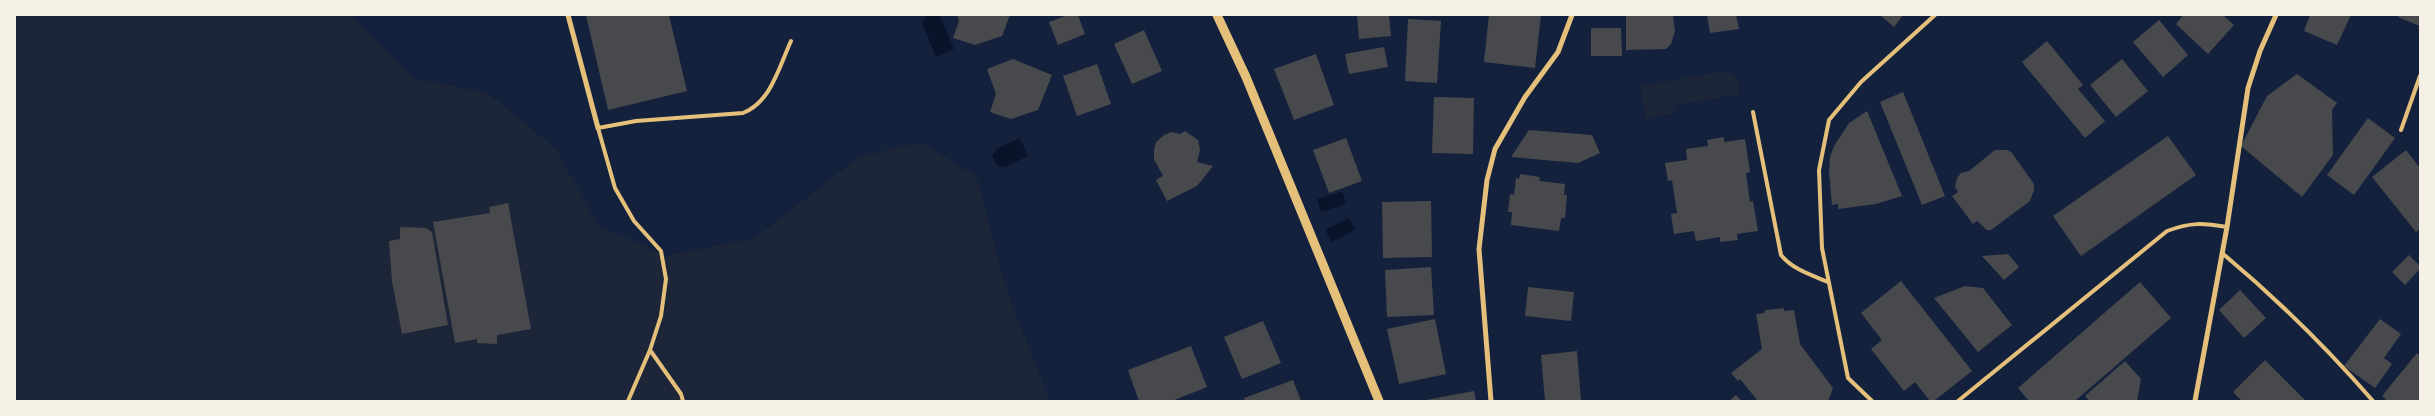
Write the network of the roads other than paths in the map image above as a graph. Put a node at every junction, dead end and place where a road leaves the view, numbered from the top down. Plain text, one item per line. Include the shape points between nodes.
1 (568, 15) edge
2 (1217, 15) edge
3 (1572, 15) edge
4 (1935, 15) edge
5 (2276, 15) edge
6 (791, 41) dead end
7 (2420, 76) edge
8 (1754, 112) dead end
9 (598, 128) junction
10 (2401, 130) dead end
11 (2227, 227) junction
12 (2222, 253) junction
13 (1828, 282) junction
14 (650, 350) junction
15 (628, 401) edge
16 (683, 401) edge
17 (1378, 401) edge
18 (1491, 401) edge
19 (1872, 401) edge
20 (1958, 401) edge
21 (2195, 401) edge
22 (2373, 401) edge

1 - 9 street
2 - 17 street via 1246,77
3 - 18 street via 1558,52 1525,97 1495,149 1487,180 1479,249
4 - 13 lane via 1861,82 1829,120 1819,170 1822,248
5 - 11 street via 2248,88
6 - 9 lane via 767,94 754,108 743,113 636,121
7 - 10 lane
8 - 13 lane via 1781,255 1801,271
9 - 14 lane via 615,188 634,221 661,251 666,278 661,316
11 - 12 street
11 - 20 lane via 2187,224 2167,231
12 - 21 street
12 - 22 lane via 2263,287
13 - 19 lane via 1848,378
14 - 15 lane
14 - 16 lane

